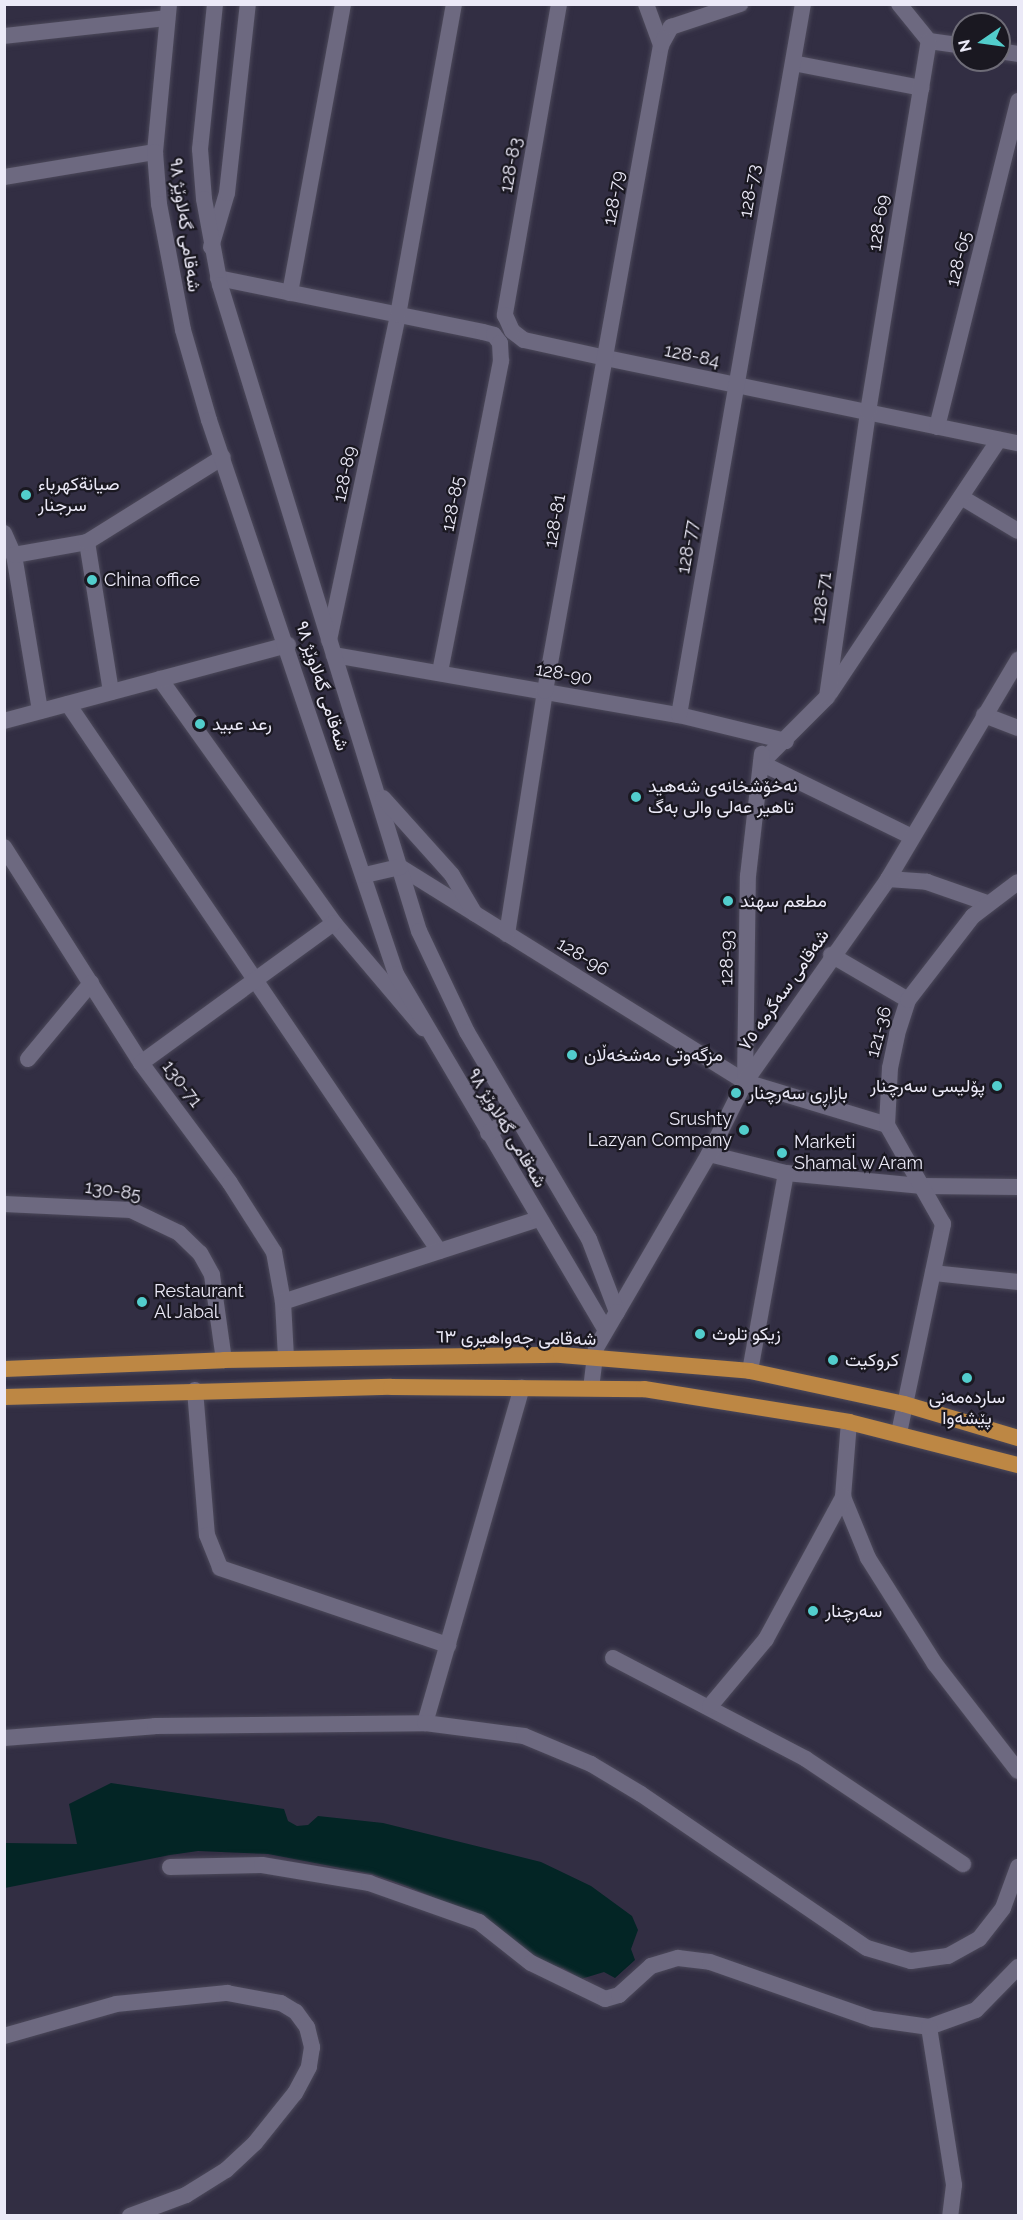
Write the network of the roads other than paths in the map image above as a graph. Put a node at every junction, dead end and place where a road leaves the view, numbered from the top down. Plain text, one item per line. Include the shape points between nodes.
1 (216, 4) edge
2 (248, 4) edge
3 (343, 4) edge
4 (454, 4) edge
5 (560, 4) edge
6 (646, 4) edge
7 (740, 4) edge
8 (803, 4) edge
9 (899, 4) edge
10 (168, 11) edge
11 (4, 36) edge
12 (930, 41) junction
13 (951, 44) edge
14 (661, 45) junction
15 (793, 63) junction
16 (922, 88) junction
17 (1018, 100) edge
18 (155, 152) junction
19 (4, 177) edge
20 (211, 247) junction
21 (218, 278) junction
22 (290, 292) junction
23 (398, 315) junction
24 (506, 337) junction
25 (606, 358) junction
26 (734, 385) junction
27 (868, 412) junction
28 (937, 427) junction
29 (999, 440) junction
30 (1018, 442) edge
31 (223, 457) junction
32 (961, 497) junction
33 (1018, 531) edge
34 (4, 533) edge
35 (87, 542) junction
36 (14, 555) junction
37 (288, 645) junction
38 (332, 648) junction
39 (1018, 660) edge
40 (440, 672) junction
41 (160, 679) junction
42 (545, 691) junction
43 (111, 692) junction
44 (827, 697) junction
45 (68, 704) junction
46 (40, 711) junction
47 (679, 715) junction
48 (984, 715) junction
49 (4, 721) edge
50 (1018, 728) edge
51 (764, 734) junction
52 (786, 741) junction
53 (761, 763) junction
54 (374, 784) junction
55 (912, 837) junction
56 (4, 847) edge
57 (400, 867) junction
58 (364, 875) junction
59 (888, 879) junction
60 (1018, 882) edge
61 (987, 903) junction
62 (475, 914) junction
63 (334, 923) junction
64 (507, 934) junction
65 (831, 955) junction
66 (257, 979) junction
67 (91, 983) junction
68 (908, 1000) junction
69 (431, 1039) junction
70 (28, 1059) dead end
71 (141, 1063) junction
72 (745, 1082) junction
73 (515, 1116) junction
74 (887, 1125) junction
75 (488, 1133) junction
76 (709, 1154) junction
77 (786, 1173) junction
78 (922, 1186) junction
79 (1018, 1187) edge
80 (4, 1204) edge
81 (539, 1219) junction
82 (439, 1251) junction
83 (933, 1274) junction
84 (1018, 1282) edge
85 (283, 1302) junction
86 (617, 1312) junction
87 (606, 1330) junction
88 (286, 1358) junction
89 (593, 1358) junction
90 (224, 1360) junction
91 (4, 1369) edge
92 (750, 1371) junction
93 (591, 1386) junction
94 (522, 1388) junction
95 (195, 1390) junction
96 (4, 1397) edge
97 (904, 1404) junction
98 (849, 1422) junction
99 (899, 1433) junction
100 (1018, 1438) edge
101 (1018, 1465) edge
102 (843, 1497) junction
103 (448, 1645) junction
104 (613, 1658) dead end
105 (710, 1706) junction
106 (425, 1723) junction
107 (4, 1738) edge
108 (1018, 1771) edge
109 (963, 1864) dead end
110 (170, 1867) dead end
111 (1018, 1867) edge
112 (1018, 1967) edge
113 (929, 2027) junction
114 (4, 2036) edge
115 (130, 2216) edge
116 (950, 2216) edge

1 - 20 street, شەقامی گەلاوێژ ٩٨ via 200,149
2 - 20 street via 227,193
3 - 22 street
4 - 23 street, 128-89
5 - 24 street, 128-83 via 505,315
6 - 14 street
7 - 14 street via 670,27
8 - 15 street, 128-73
9 - 12 street
10 - 11 street
10 - 18 street, شەقامی گەلاوێژ ٩٨
12 - 13 street
12 - 16 street, 128-69
14 - 25 street, 128-79
15 - 16 street
15 - 26 street, 128-73
16 - 27 street, 128-69
17 - 28 street, 128-65
18 - 19 street
18 - 31 street, شەقامی گەلاوێژ ٩٨ via 174,291 188,351
20 - 21 street, شەقامی گەلاوێژ ٩٨
21 - 22 street, 128-84
21 - 38 street, شەقامی گەلاوێژ ٩٨
22 - 23 street, 128-84
23 - 24 street, 128-84
23 - 38 street, 128-89
24 - 25 street, 128-84
24 - 40 street, 128-85
25 - 26 street, 128-84
25 - 42 street, 128-81
26 - 27 street, 128-84
26 - 47 street, 128-77
27 - 28 street, 128-84
27 - 44 street, 128-71
28 - 29 street, 128-84
29 - 30 street, 128-84
29 - 32 street
31 - 35 street
31 - 37 street, شەقامی گەلاوێژ ٩٨
32 - 33 street
32 - 44 street
34 - 36 street
35 - 36 street
35 - 43 street
36 - 46 street
37 - 41 street
37 - 58 street, شەقامی گەلاوێژ ٩٨
38 - 40 street, 128-90
38 - 54 street, شەقامی گەلاوێژ ٩٨
39 - 48 street, شەقامی سەگرمە ٧٥
40 - 42 street, 128-90
41 - 43 street
41 - 63 street
42 - 47 street, 128-90
42 - 64 street, 128-81
43 - 45 street
44 - 52 street
45 - 46 street
45 - 66 street
46 - 49 street
47 - 51 street, 128-90
48 - 50 street
48 - 55 street, شەقامی سەگرمە ٧٥
51 - 52 street, 128-90
51 - 53 street, 128-93
52 - 53 street
53 - 55 street
53 - 72 street, 128-93 via 748,876
54 - 57 street, شەقامی گەلاوێژ ٩٨
54 - 62 street via 408,829 452,875
55 - 59 street, شەقامی سەگرمە ٧٥
56 - 67 street, 130-71
57 - 58 street
57 - 62 street, 128-96
57 - 73 street, شەقامی گەلاوێژ ٩٨ via 419,931 441,981
58 - 69 street, شەقامی گەلاوێژ ٩٨ via 396,974
59 - 61 street via 927,882
59 - 65 street, شەقامی سەگرمە ٧٥
60 - 61 street, 121-36
61 - 68 street, 121-36
62 - 64 street, 128-96
63 - 66 street
63 - 69 street
64 - 72 street, 128-96
65 - 68 street
65 - 72 street, شەقامی سەگرمە ٧٥
66 - 71 street
66 - 82 street
67 - 70 street
67 - 71 street, 130-71
68 - 74 street, 121-36 via 890,1068
69 - 75 street, شەقامی گەلاوێژ ٩٨
71 - 85 street, 130-71 via 230,1183 274,1252
72 - 74 street, 128-96
72 - 76 street, شەقامی سەگرمە ٧٥
73 - 75 street
73 - 86 street, شەقامی گەلاوێژ ٩٨ via 589,1239
74 - 78 street
75 - 81 street, شەقامی گەلاوێژ ٩٨
76 - 77 street
76 - 86 street, شەقامی سەگرمە ٧٥
77 - 78 street
77 - 92 street
78 - 79 street
78 - 83 street via 943,1224
80 - 90 street, 130-85 via 131,1210 179,1233 200,1253 212,1275
81 - 82 street
81 - 87 street, شەقامی گەلاوێژ ٩٨
82 - 85 street
83 - 84 street
83 - 97 street
85 - 88 street, 130-71
86 - 87 street, شەقامی سەگرمە ٧٥
87 - 89 street, شەقامی سەگرمە ٧٥
88 - 89 main road, شەقامی جەواهیری ٦٣ via 500,1354
88 - 90 main road, شەقامی جەواهیری ٦٣
89 - 92 main road, شەقامی جەواهیری ٦٣
89 - 93 street, شەقامی سەگرمە ٧٥
90 - 91 main road, شەقامی جەواهیری ٦٣
92 - 97 main road, شەقامی جەواهیری ٦٣
93 - 94 main road
93 - 98 main road via 711,1397
94 - 95 main road
94 - 103 street
95 - 96 main road
95 - 103 street via 207,1535 220,1568
97 - 99 street
97 - 100 main road, شەقامی جەواهیری ٦٣
98 - 99 main road
98 - 102 street
99 - 101 main road
102 - 105 street via 766,1639
102 - 108 street via 868,1558 935,1664
103 - 106 street
104 - 105 street
105 - 109 street via 806,1759
106 - 107 street via 154,1726
106 - 111 street via 524,1736 591,1764 867,1948 897,1959 925,1961 948,1956 979,1939 1003,1908
110 - 113 street via 262,1865 369,1883 478,1922 531,1963 598,1998 611,1999 651,1966 678,1958 719,1965 873,2019
112 - 113 street via 976,2010
113 - 116 street via 954,2185
114 - 115 street via 116,2004 227,1993 281,2003 296,2012 307,2027 312,2047 309,2067 296,2093 255,2143 226,2170 186,2195

